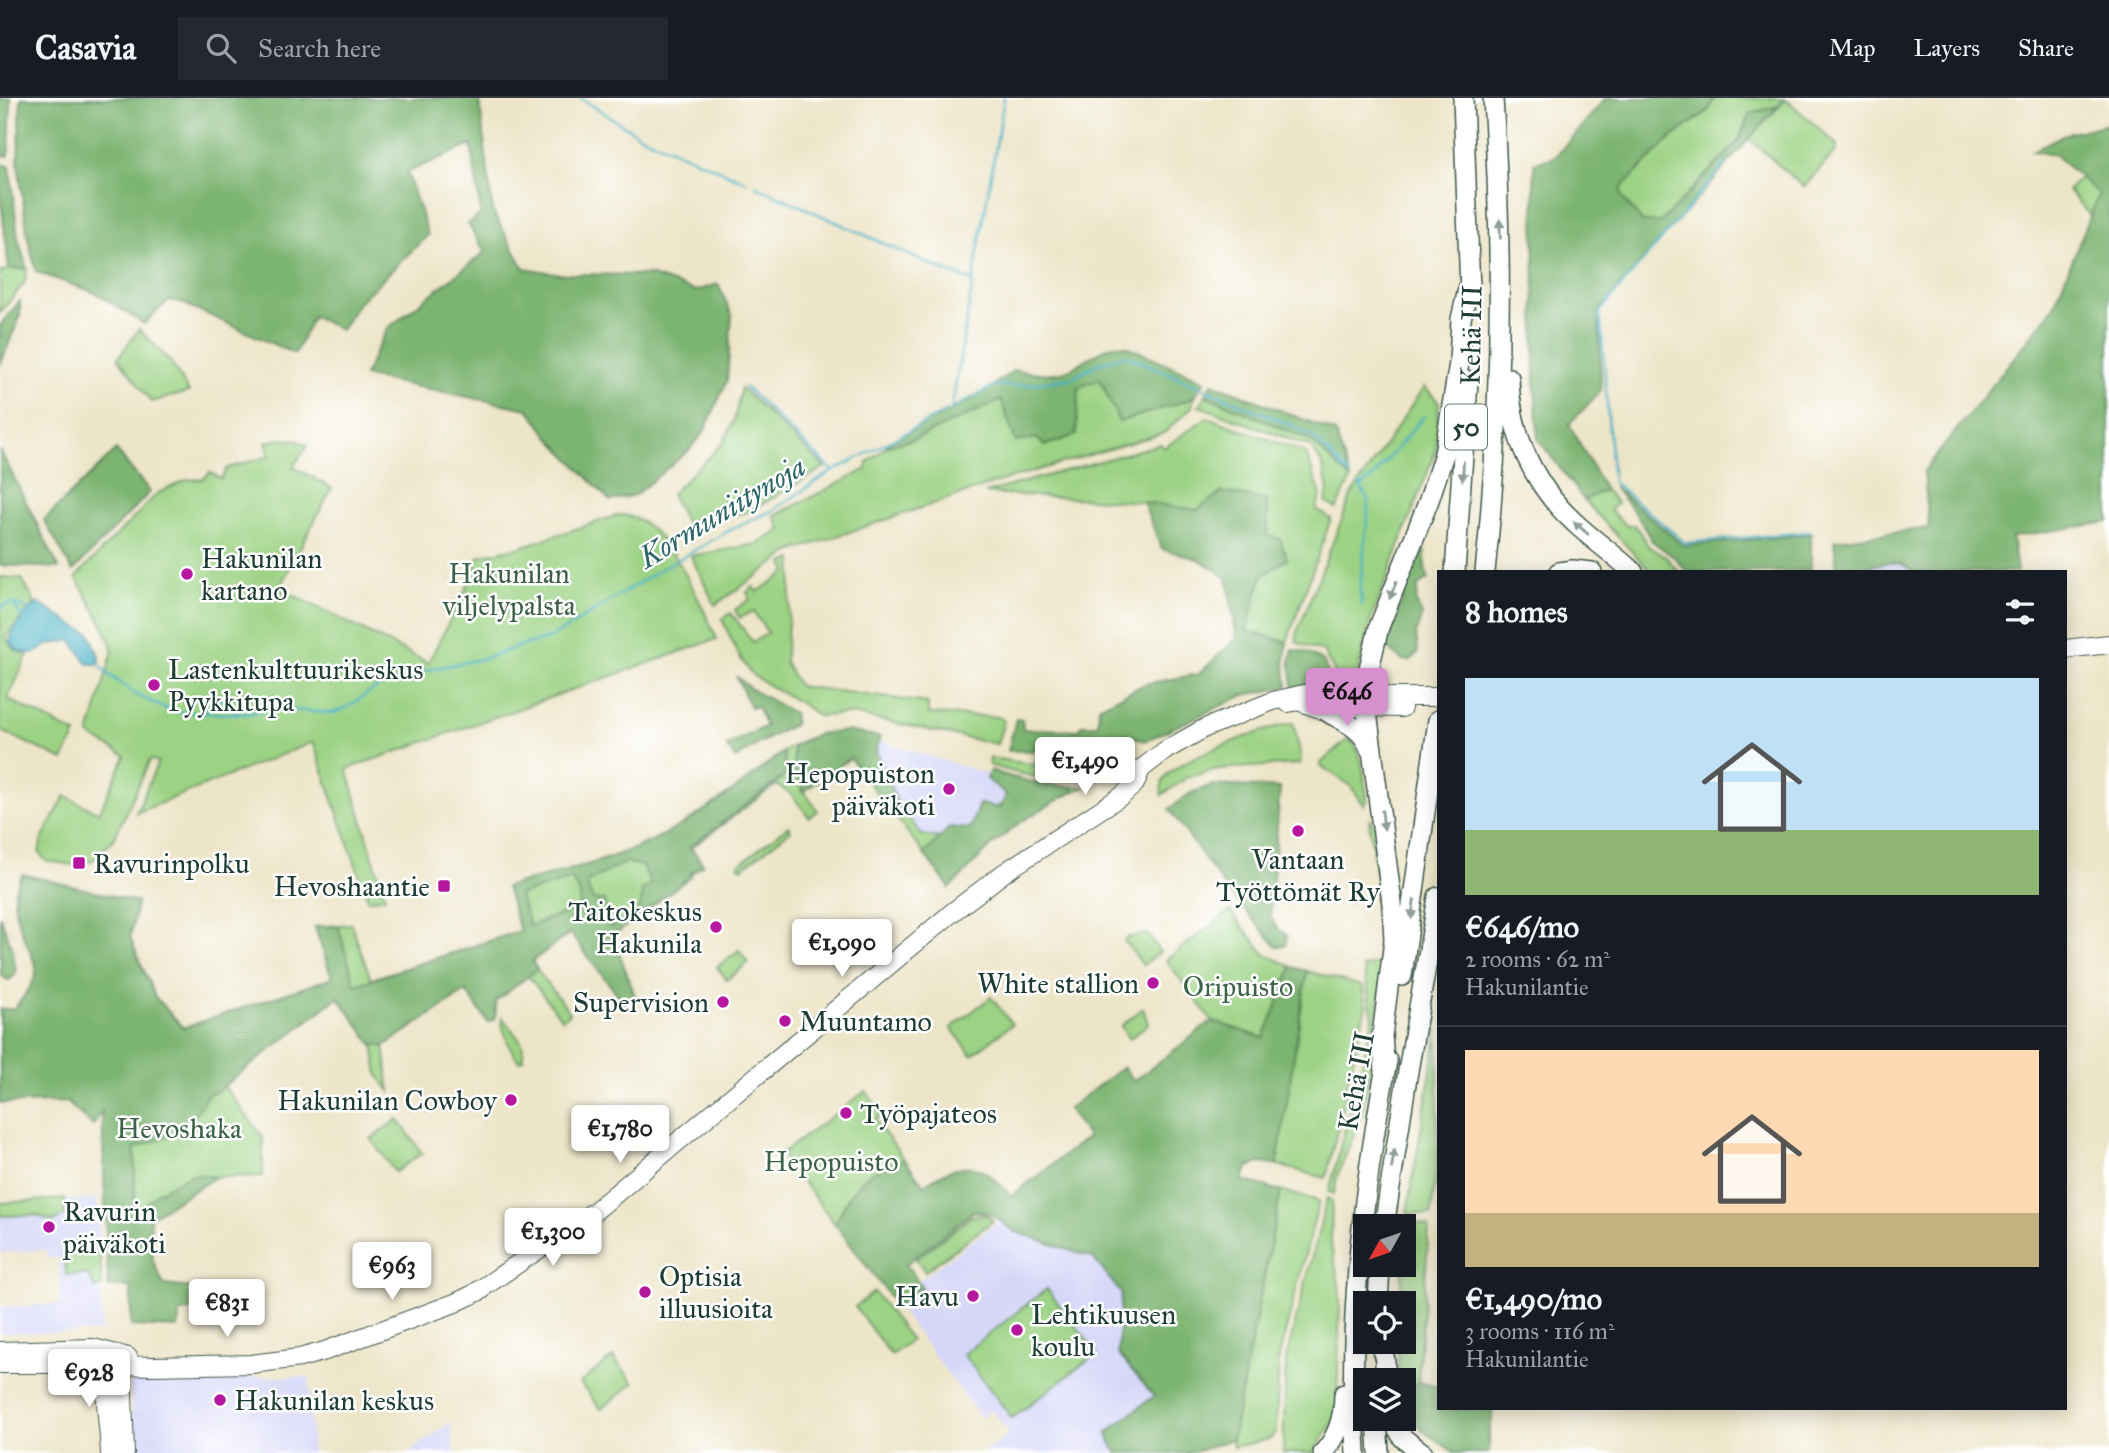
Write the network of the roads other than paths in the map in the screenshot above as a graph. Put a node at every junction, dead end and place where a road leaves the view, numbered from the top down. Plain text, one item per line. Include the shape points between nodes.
1 (1463, 98) edge
2 (1493, 98) edge
3 (1470, 281) junction
4 (1501, 298) junction
5 (1455, 570) edge
6 (1485, 570) edge
7 (1631, 570) edge
8 (2109, 644) edge
9 (2067, 649) edge
10 (1437, 697) edge
11 (1365, 698) junction
12 (1389, 702) junction
13 (1437, 708) edge
14 (1326, 711) junction
15 (1437, 727) edge
16 (1373, 760) junction
17 (1056, 838) junction
18 (1437, 903) edge
19 (1385, 1072) junction
20 (1386, 1214) edge
21 (1357, 1291) edge
22 (1353, 1341) edge
23 (0, 1351) edge
24 (1354, 1354) edge
25 (113, 1361) junction
26 (0, 1364) edge
27 (1378, 1431) edge
28 (1399, 1431) edge
29 (110, 1453) edge
30 (125, 1453) edge
31 (1323, 1453) edge
32 (1356, 1453) edge
33 (1379, 1453) edge
34 (1423, 1453) edge

1 - 3 highway, Kehä III / 50
4 -> 2 highway, Kehä III / 50
3 -> 5 highway, Kehä III / 50
3 -> 11 highway via 1444,454 1379,627
4 - 6 highway, Kehä III / 50
7 -> 4 highway via 1562,511 1524,453 1510,404 1509,333
8 - 9 main road
10 - 12 main road
11 - 12 main road
11 - 14 main road
11 - 16 highway
11 - 17 main road via 1326,689 1273,701 1205,728 1166,750 1141,769 1123,795
12 - 13 main road
14 - 16 highway via 1360,732
14 - 17 main road via 1298,701 1215,729 1153,766 1127,800
15 -> 19 highway, Kehä III
16 -> 19 highway via 1394,940 1382,1036
17 - 25 main road via 954,911 595,1211 472,1295 300,1351
20 -> 18 highway, Kehä III
19 - 21 highway, Kehä III
22 - 31 highway via 1343,1362 1339,1427
23 - 25 main road via 93,1348
24 - 32 highway, Kehä III
25 - 26 main road
25 - 29 main road
25 - 30 main road
27 - 33 highway
28 - 34 highway

